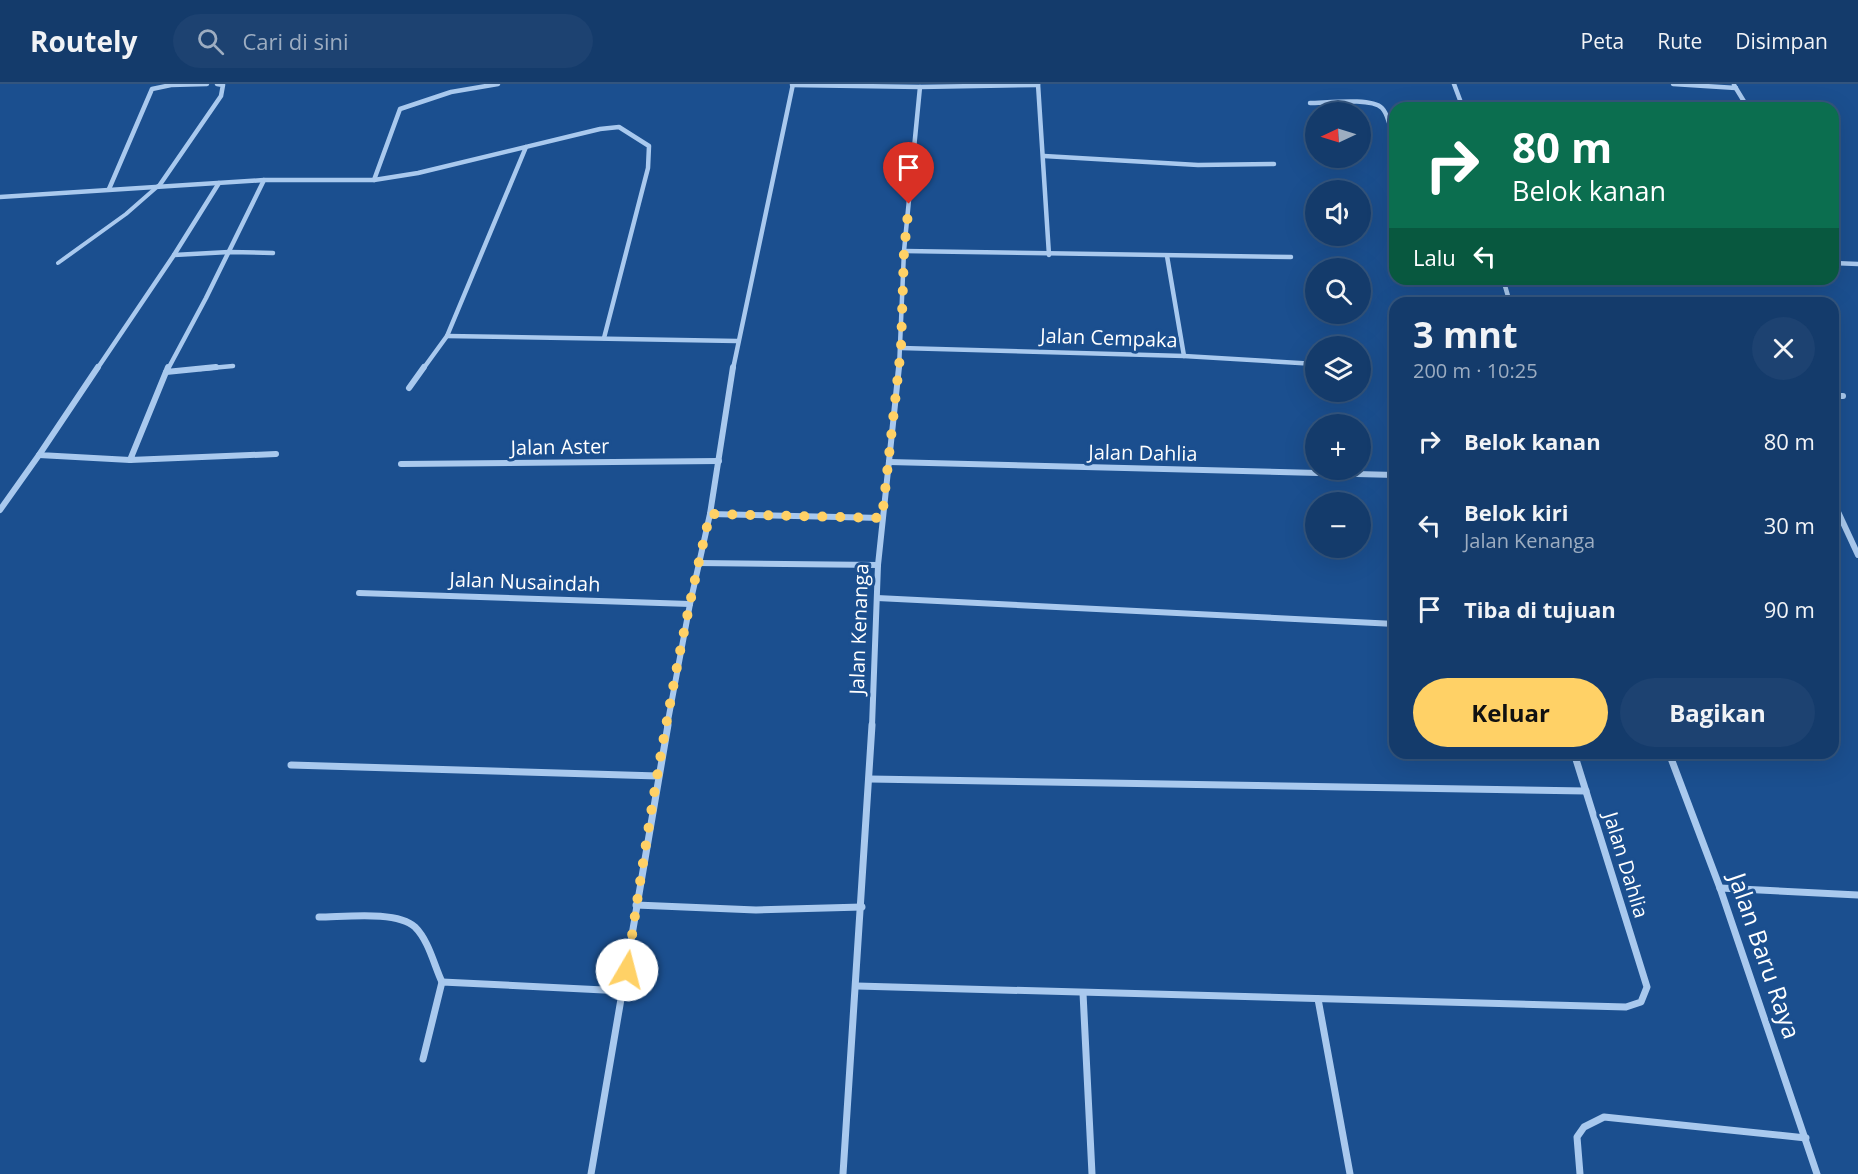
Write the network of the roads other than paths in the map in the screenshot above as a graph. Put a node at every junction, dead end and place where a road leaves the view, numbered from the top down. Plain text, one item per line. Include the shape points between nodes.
1 (207, 84) edge
2 (217, 84) edge
3 (230, 84) edge
4 (498, 84) edge
5 (792, 84) edge
6 (1454, 84) edge
7 (1673, 84) edge
8 (1038, 85) edge
9 (1734, 86) edge
10 (920, 87) junction
11 (224, 89) junction
12 (1461, 102) edge
13 (1744, 102) edge
14 (1371, 104) edge
15 (1389, 126) edge
16 (526, 147) junction
17 (1044, 156) junction
18 (1274, 165) dead end
19 (264, 180) junction
20 (374, 180) junction
21 (219, 183) junction
22 (159, 186) junction
23 (109, 189) junction
24 (0, 197) edge
25 (904, 251) junction
26 (230, 252) junction
27 (273, 254) dead end
28 (174, 255) junction
29 (1049, 255) junction
30 (1167, 256) junction
31 (1290, 257) dead end
32 (58, 263) dead end
33 (1839, 263) edge
34 (1858, 264) edge
35 (447, 336) junction
36 (604, 338) junction
37 (737, 341) junction
38 (901, 348) junction
39 (1184, 356) junction
40 (1305, 363) edge
41 (233, 366) dead end
42 (166, 372) junction
43 (409, 388) dead end
44 (1839, 396) edge
45 (1843, 396) dead end
46 (276, 454) dead end
47 (39, 455) junction
48 (130, 460) junction
49 (719, 461) junction
50 (889, 462) junction
51 (401, 464) dead end
52 (1389, 475) edge
53 (0, 510) edge
54 (710, 514) junction
55 (1839, 514) edge
56 (882, 518) junction
57 (1858, 555) edge
58 (698, 563) junction
59 (878, 565) junction
60 (359, 593) dead end
61 (877, 598) junction
62 (690, 604) junction
63 (1389, 624) edge
64 (1576, 759) edge
65 (1671, 759) edge
66 (291, 765) dead end
67 (658, 776) junction
68 (870, 779) junction
69 (1586, 791) junction
70 (1720, 888) junction
71 (1858, 895) edge
72 (636, 905) junction
73 (862, 907) junction
74 (320, 917) dead end
75 (442, 982) junction
76 (857, 986) junction
77 (624, 992) junction
78 (1083, 993) junction
79 (1318, 999) junction
80 (423, 1059) dead end
81 (1806, 1138) junction
82 (591, 1174) edge
83 (843, 1174) edge
84 (1092, 1174) edge
85 (1350, 1174) edge
86 (1580, 1174) edge
87 (1817, 1174) edge

1 - 23 street via 166,84 152,89
2 - 11 street
3 - 11 street
4 - 20 street via 451,92 400,109
5 - 10 street
5 - 37 street
6 - 12 street
7 - 9 street
8 - 10 street
8 - 17 street
9 - 13 street
10 - 25 street, Jalan Kenanga
11 - 22 street
14 - 15 street via 1382,109
16 - 20 street
16 - 35 street
16 - 36 street via 620,127 649,146 648,168
17 - 18 street
17 - 29 street
19 - 20 street
19 - 21 street
19 - 26 street
21 - 22 street
21 - 28 street
22 - 23 street
22 - 32 lane
23 - 24 street
25 - 29 street
25 - 38 street, Jalan Kenanga
26 - 27 street
26 - 28 street
26 - 42 street
28 - 47 street
29 - 30 street
30 - 31 street
30 - 39 street
33 - 34 street
35 - 36 street
35 - 43 street
36 - 37 street
37 - 49 street
38 - 39 street, Jalan Cempaka
38 - 50 street, Jalan Kenanga
39 - 40 street, Jalan Cempaka
41 - 42 street
42 - 48 street
44 - 45 street
46 - 48 street
47 - 48 street
47 - 53 street
49 - 51 street, Jalan Aster
49 - 54 street
50 - 52 street, Jalan Dahlia
50 - 56 street, Jalan Kenanga
54 - 56 street
54 - 58 street
55 - 57 street
56 - 59 street, Jalan Kenanga
58 - 59 street
58 - 62 street
59 - 61 street, Jalan Kenanga
60 - 62 street, Jalan Nusaindah
61 - 63 street
61 - 68 street, Jalan Kenanga
62 - 67 street
64 - 69 street, Jalan Dahlia
65 - 70 street, Jalan Baru Raya
66 - 67 street
67 - 72 street
68 - 69 street
68 - 73 street, Jalan Kenanga
69 - 79 street, Jalan Dahlia via 1647,987 1641,1002 1626,1007
70 - 71 street
70 - 81 street, Jalan Baru Raya
72 - 73 street via 756,910
72 - 77 street
73 - 76 street, Jalan Kenanga
74 - 75 street via 394,918 413,925
75 - 77 street
75 - 80 street
76 - 78 street
76 - 83 street, Jalan Kenanga
77 - 82 street
78 - 79 street
78 - 84 street
79 - 85 street
81 - 86 street via 1604,1117 1582,1125 1575,1138
81 - 87 street, Jalan Baru Raya

